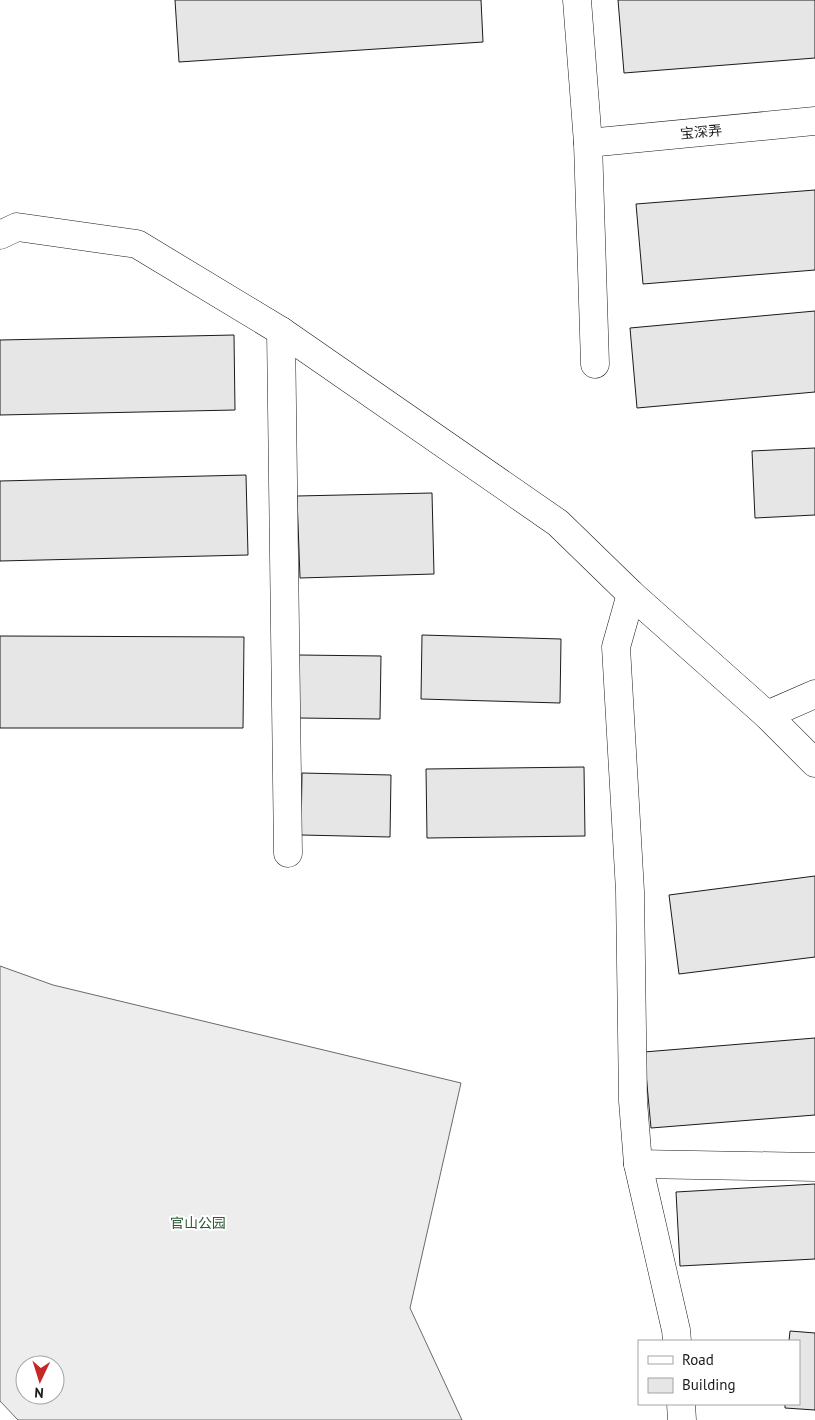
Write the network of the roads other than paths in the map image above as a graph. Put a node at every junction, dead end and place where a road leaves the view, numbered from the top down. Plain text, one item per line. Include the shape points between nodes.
1 (577, 0) edge
2 (815, 121) edge
3 (588, 143) junction
4 (0, 235) edge
5 (281, 331) junction
6 (595, 364) dead end
7 (631, 594) junction
8 (815, 694) edge
9 (767, 715) junction
10 (815, 763) edge
11 (288, 853) dead end
12 (638, 1164) junction
13 (815, 1167) edge
14 (677, 1340) edge
15 (681, 1405) edge
16 (682, 1420) edge

1 - 3 street
2 - 3 street, 宝深弄
3 - 6 street
4 - 5 street via 17,227 137,244
5 - 7 street via 558,522
5 - 11 street
7 - 9 street
7 - 12 street via 616,647 630,892 633,1101
8 - 9 street
9 - 10 street
12 - 13 street
12 - 14 street
15 - 16 street

